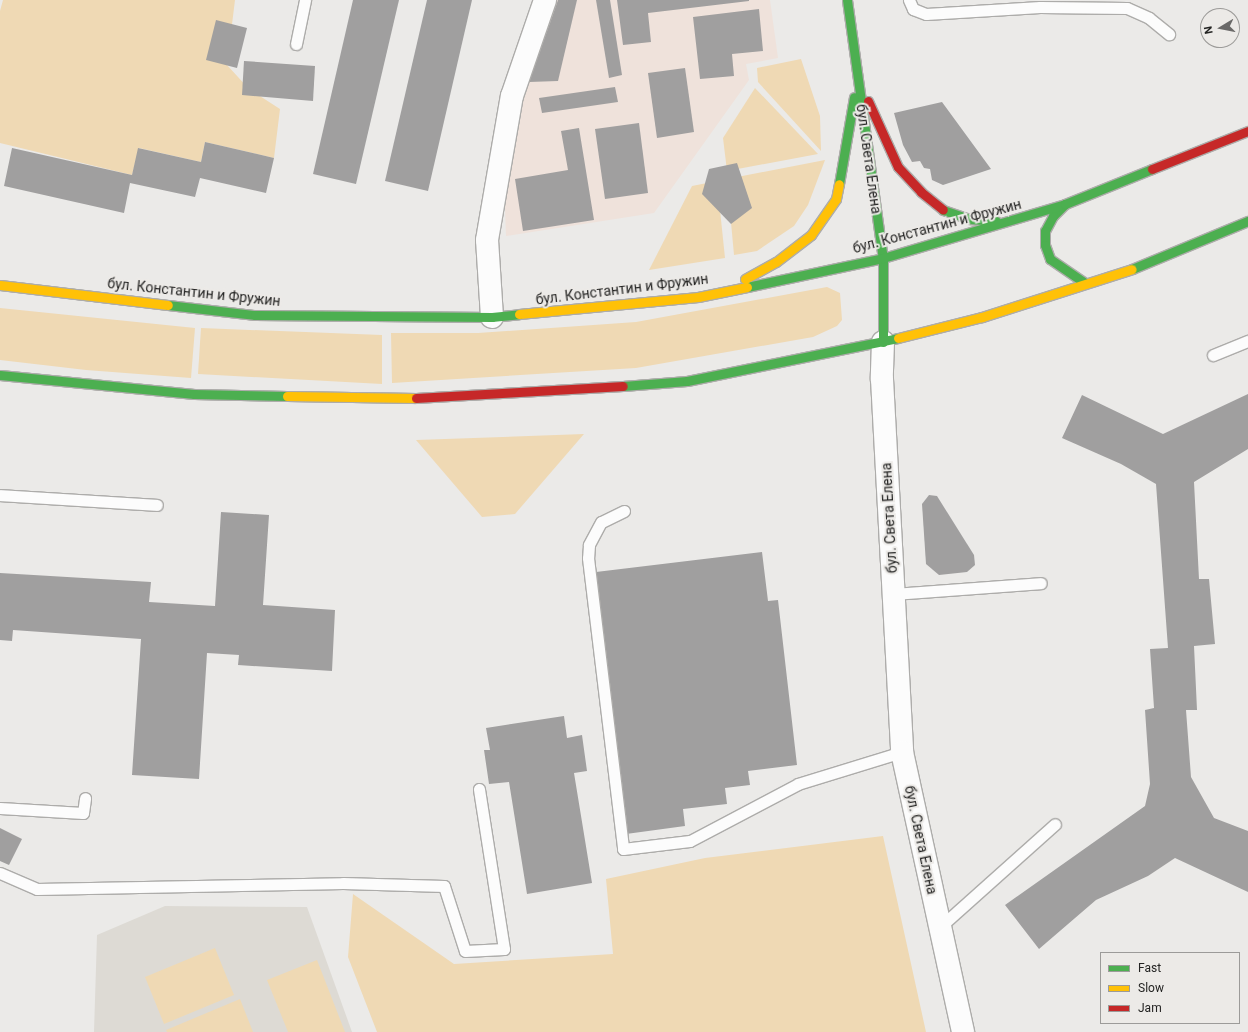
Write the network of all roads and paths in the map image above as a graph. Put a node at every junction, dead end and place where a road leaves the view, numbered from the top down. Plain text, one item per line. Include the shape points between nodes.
1 (305, 0) edge
2 (544, 0) edge
3 (847, 0) edge
4 (909, 0) edge
5 (1169, 34) dead end
6 (296, 44) dead end
7 (857, 78) junction
8 (1248, 131) edge
9 (1065, 204) junction
10 (1248, 221) edge
11 (1007, 222) junction
12 (883, 258) junction
13 (1085, 283) junction
14 (0, 285) edge
15 (726, 290) junction
16 (492, 317) junction
17 (1248, 341) edge
18 (883, 342) junction
19 (1213, 355) dead end
20 (0, 375) edge
21 (0, 494) edge
22 (157, 505) dead end
23 (624, 511) dead end
24 (1041, 583) dead end
25 (892, 594) junction
26 (902, 752) junction
27 (479, 789) dead end
28 (85, 798) dead end
29 (0, 808) edge
30 (1055, 824) dead end
31 (0, 873) edge
32 (940, 927) junction
33 (963, 1032) edge

1 - 6 lane
2 - 16 street via 512,96 487,240
3 - 7 street, бул. Света Елена
4 - 5 lane via 913,9 926,14 1040,7 1127,8 1149,18
7 - 11 street via 898,167 921,192 944,210 969,219
7 - 12 street, бул. Света Елена
7 - 15 street via 836,199 812,234 776,262
8 - 9 street, бул. Константин и Фружин
9 - 11 street, бул. Константин и Фружин
9 - 13 street via 1053,216 1045,231 1045,245 1050,259
10 - 13 street via 1139,267
11 - 12 street, бул. Константин и Фружин
12 - 15 street, бул. Константин и Фружин
12 - 18 street, бул. Света Елена
13 - 18 street via 982,317
14 - 16 street, бул. Константин и Фружин via 255,315
15 - 16 street, бул. Константин и Фружин via 698,297 589,310
17 - 19 lane
18 - 20 street via 687,381 445,399 194,394
18 - 25 street, бул. Света Елена via 882,379
21 - 22 lane
23 - 26 lane via 601,522 589,546 588,558 623,849 690,841 798,784
24 - 25 lane
25 - 26 street, бул. Света Елена
26 - 32 street, бул. Света Елена
27 - 31 lane via 504,949 465,951 444,886 355,883 37,889
28 - 29 lane via 84,813
30 - 32 lane
32 - 33 street, бул. Света Елена

